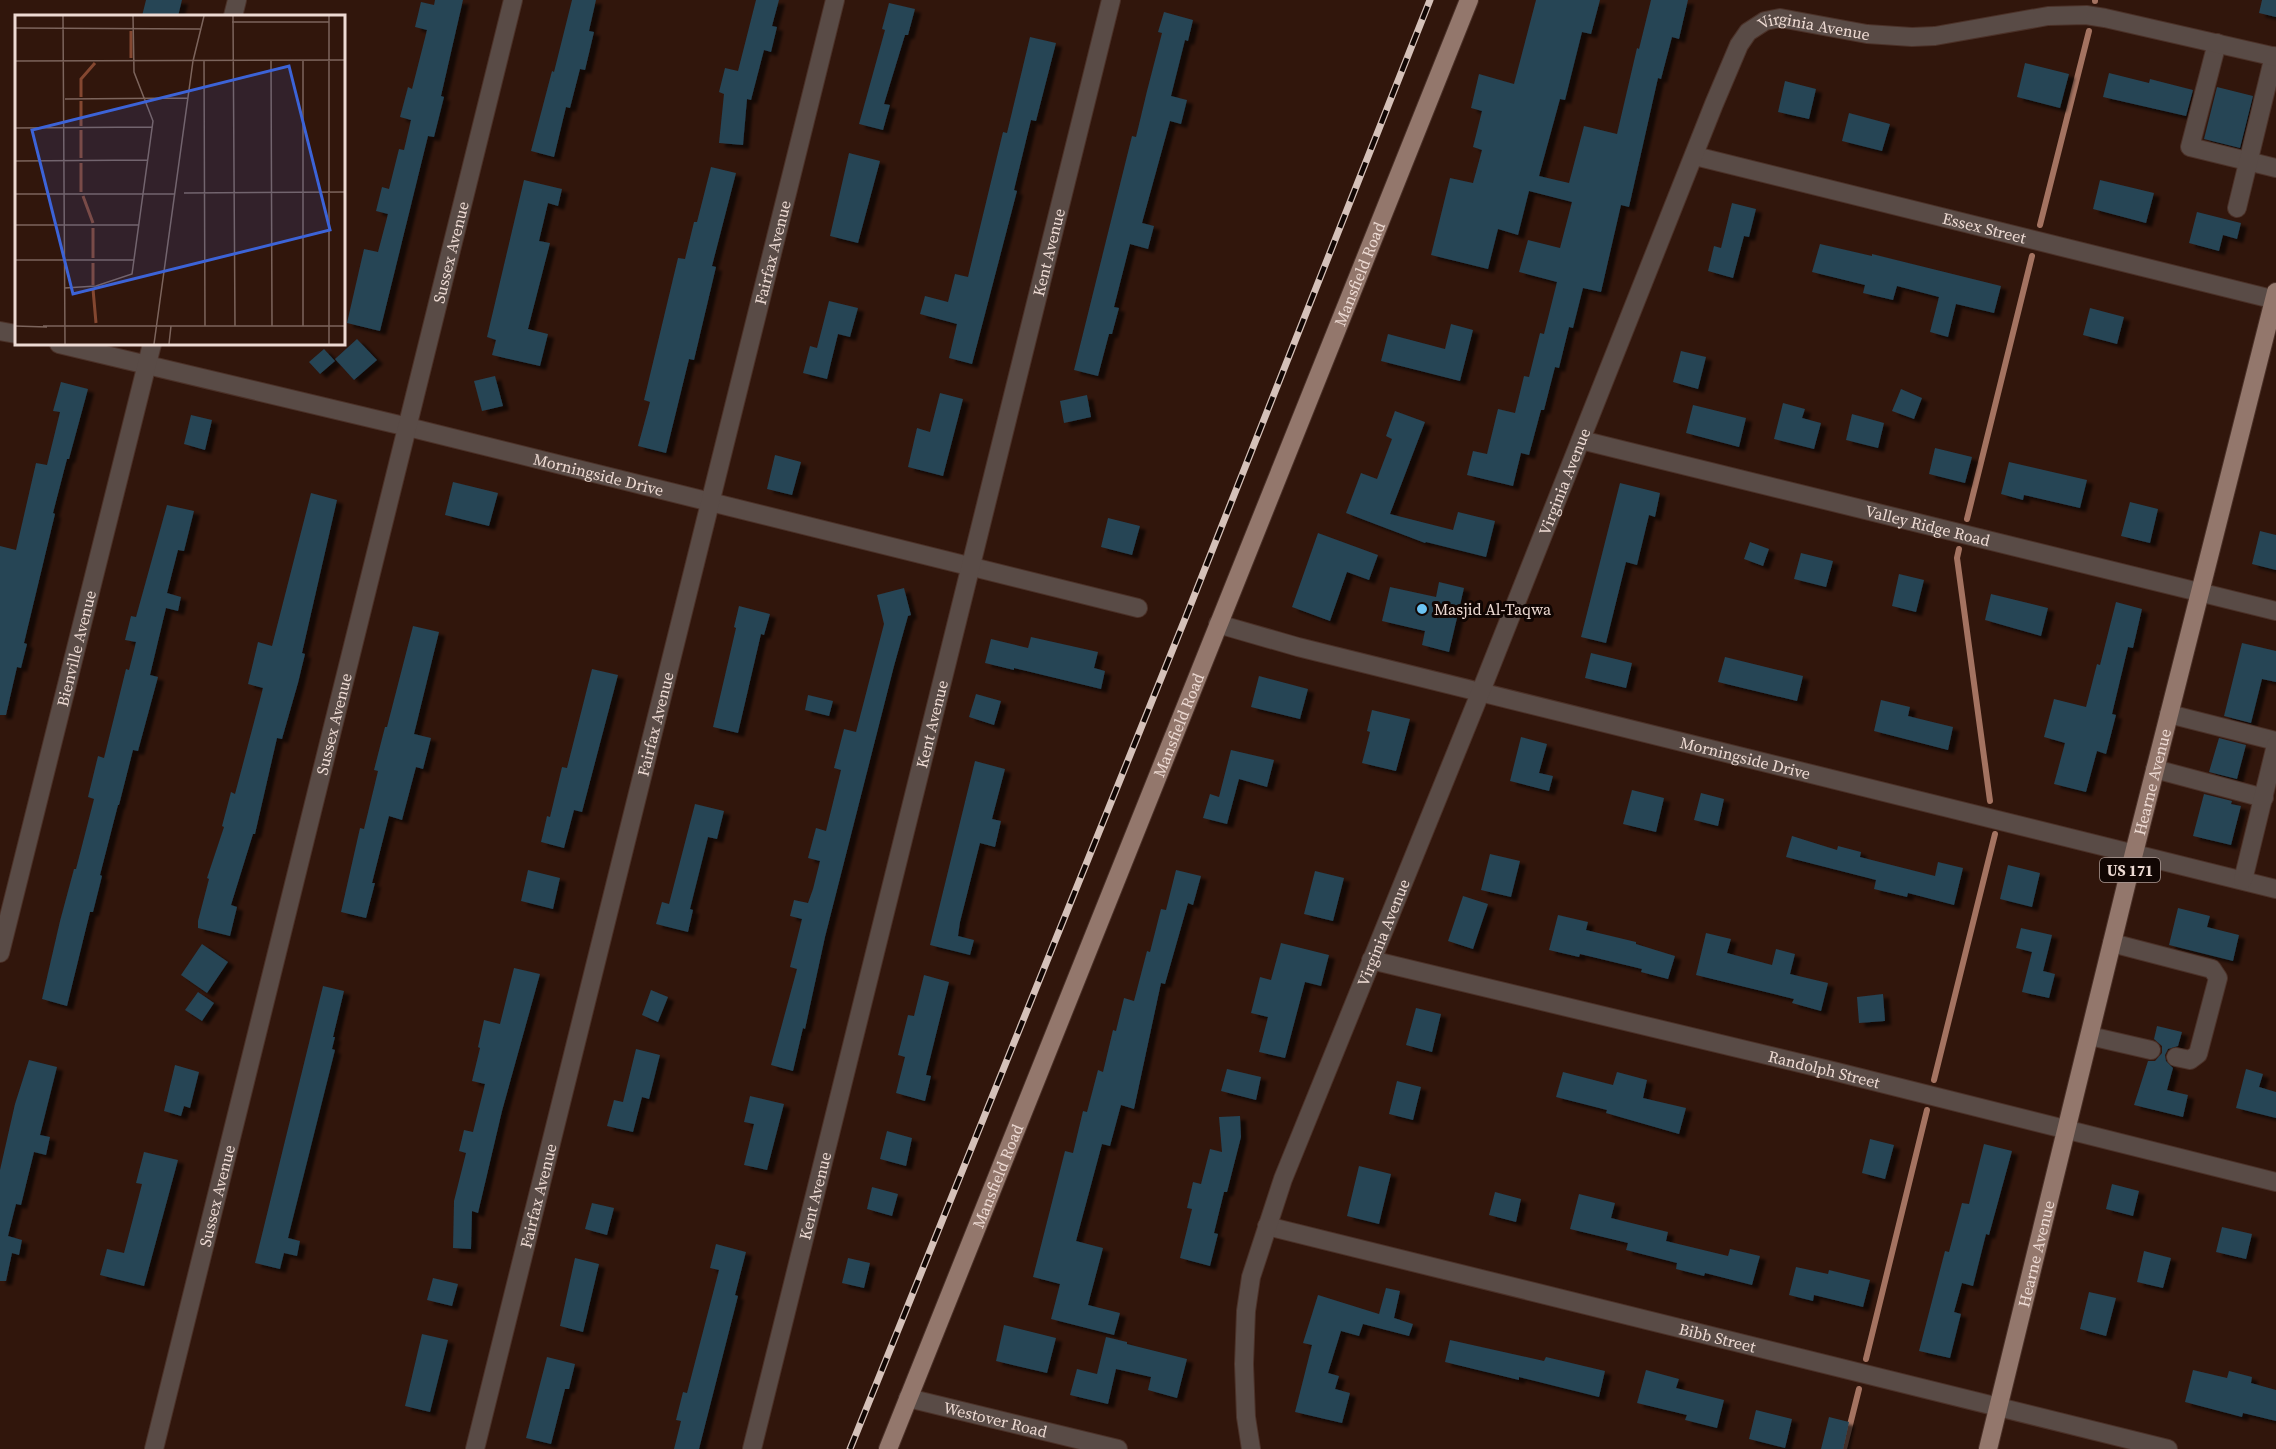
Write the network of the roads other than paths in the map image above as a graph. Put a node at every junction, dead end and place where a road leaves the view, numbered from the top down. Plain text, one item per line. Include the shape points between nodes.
1 (237, 0) edge
2 (513, 0) edge
3 (835, 0) edge
4 (1111, 0) edge
5 (1469, 0) edge
6 (233, 15) edge
7 (2217, 44) junction
8 (2275, 57) edge
9 (1695, 156) junction
10 (2248, 161) junction
11 (2276, 168) edge
12 (2237, 208) dead end
13 (2275, 297) edge
14 (0, 331) edge
15 (15, 334) edge
16 (63, 345) edge
17 (152, 345) edge
18 (146, 364) junction
19 (408, 427) junction
20 (1581, 440) junction
21 (709, 502) junction
22 (970, 567) junction
23 (2200, 592) junction
24 (1138, 608) dead end
25 (2276, 611) edge
26 (1218, 624) junction
27 (1481, 691) junction
28 (2169, 714) junction
29 (2276, 743) edge
30 (2155, 769) junction
31 (2264, 798) junction
32 (2134, 853) junction
33 (2243, 880) junction
34 (2276, 889) edge
35 (2112, 943) junction
36 (0, 953) edge
37 (1371, 960) junction
38 (2090, 1036) junction
39 (2151, 1050) dead end
40 (2175, 1057) dead end
41 (2068, 1130) junction
42 (2276, 1182) edge
43 (1267, 1226) junction
44 (908, 1398) junction
45 (1999, 1406) junction
46 (154, 1449) edge
47 (475, 1449) edge
48 (752, 1449) edge
49 (888, 1449) edge
50 (1118, 1449) edge
51 (1251, 1449) edge
52 (1988, 1449) edge
53 (2168, 1449) edge

1 - 6 street
2 - 19 street, Sussex Avenue
3 - 21 street, Fairfax Avenue
4 - 22 street, Kent Avenue
5 - 26 main road, Mansfield Road
7 - 8 street, Virginia Avenue
7 - 9 street, Virginia Avenue via 2105,18 2067,14 1912,37 1867,34 1780,18 1765,21 1748,32 1739,45
7 - 10 street via 2190,147
8 - 10 street
9 - 13 street, Essex Street
9 - 20 street, Virginia Avenue
10 - 11 street
10 - 12 street
13 - 23 main road, Hearne Avenue / US 171
14 - 15 street
16 - 18 street, Morningside Drive
17 - 18 street, Bienville Avenue
18 - 19 street, Morningside Drive
18 - 36 street, Bienville Avenue
19 - 21 street, Morningside Drive
19 - 46 street, Sussex Avenue
20 - 23 street, Valley Ridge Road
20 - 27 street, Virginia Avenue
21 - 22 street, Morningside Drive
21 - 47 street, Fairfax Avenue
22 - 24 street, Morningside Drive
22 - 48 street, Kent Avenue
23 - 25 street, Valley Ridge Road
23 - 28 main road, Hearne Avenue / US 171
26 - 27 street, Morningside Drive
26 - 44 main road, Mansfield Road
27 - 32 street, Morningside Drive
27 - 37 street, Virginia Avenue
28 - 29 street
28 - 30 main road, Hearne Avenue / US 171
29 - 31 street
30 - 31 street
30 - 32 main road, Hearne Avenue / US 171
31 - 33 street
32 - 33 street, Morningside Drive
32 - 35 main road, Hearne Avenue / US 171
33 - 34 street, Morningside Drive
35 - 38 main road, Hearne Avenue / US 171
35 - 40 street via 2212,969 2218,978 2198,1054 2190,1060
37 - 41 street, Randolph Street
37 - 43 street, Virginia Avenue
38 - 39 street
38 - 41 main road, Hearne Avenue / US 171
41 - 42 street, Randolph Street
41 - 45 main road, Hearne Avenue / US 171
43 - 45 street, Bibb Street
43 - 51 street, Virginia Avenue via 1251,1277 1246,1311 1246,1418
44 - 49 main road, Mansfield Road
44 - 50 street, Westover Road
45 - 52 main road, Hearne Avenue / US 171
45 - 53 street, Bibb Street

